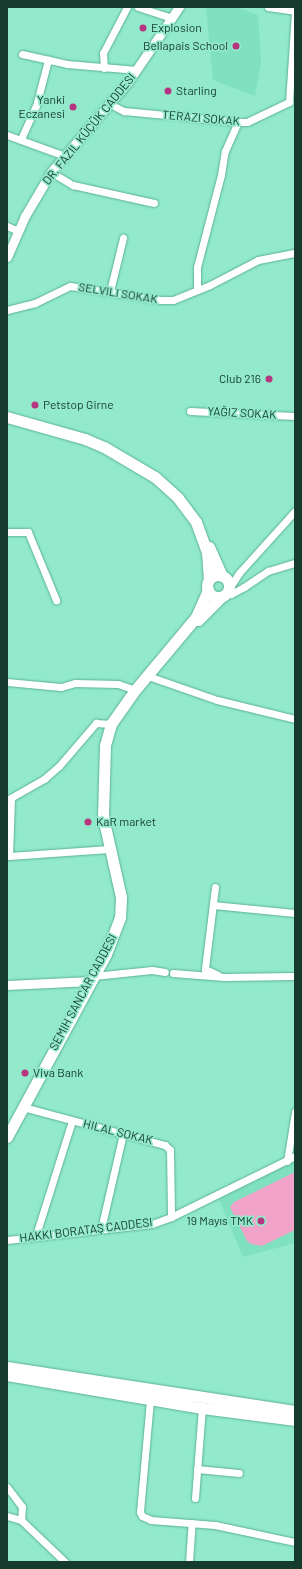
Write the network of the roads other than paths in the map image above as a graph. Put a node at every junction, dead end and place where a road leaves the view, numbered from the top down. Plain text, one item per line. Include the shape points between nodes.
1 (127, 7) edge
2 (138, 7) edge
3 (179, 7) edge
4 (268, 7) edge
5 (295, 11) edge
6 (172, 18) junction
7 (22, 54) dead end
8 (48, 60) junction
9 (104, 68) junction
10 (137, 70) junction
11 (110, 104) junction
12 (238, 122) junction
13 (7, 135) edge
14 (21, 139) junction
15 (65, 156) junction
16 (51, 172) junction
17 (154, 203) dead end
18 (7, 226) edge
19 (18, 231) junction
20 (123, 238) dead end
21 (295, 253) edge
22 (7, 257) edge
23 (197, 290) junction
24 (110, 291) junction
25 (7, 310) edge
26 (190, 411) dead end
27 (295, 416) edge
28 (7, 417) edge
29 (295, 511) edge
30 (7, 532) edge
31 (202, 537) junction
32 (295, 563) edge
33 (239, 573) junction
34 (224, 577) junction
35 (208, 585) junction
36 (225, 593) junction
37 (56, 600) dead end
38 (188, 628) junction
39 (148, 676) junction
40 (7, 682) edge
41 (135, 690) junction
42 (295, 719) edge
43 (111, 724) junction
44 (9, 799) edge
45 (108, 850) junction
46 (215, 887) dead end
47 (213, 905) junction
48 (295, 913) edge
49 (165, 972) dead end
50 (173, 973) dead end
51 (295, 976) edge
52 (224, 977) junction
53 (92, 978) junction
54 (7, 985) edge
55 (23, 1107) junction
56 (295, 1112) edge
57 (72, 1121) junction
58 (123, 1134) junction
59 (7, 1137) edge
60 (295, 1156) edge
61 (287, 1161) junction
62 (171, 1217) junction
63 (101, 1229) junction
64 (36, 1235) junction
65 (7, 1240) edge
66 (7, 1367) edge
67 (7, 1376) edge
68 (150, 1400) junction
69 (202, 1408) junction
70 (295, 1411) edge
71 (295, 1420) edge
72 (197, 1469) junction
73 (240, 1473) dead end
74 (7, 1487) edge
75 (195, 1498) dead end
76 (7, 1516) edge
77 (21, 1520) junction
78 (192, 1523) junction
79 (295, 1542) edge
80 (65, 1562) edge
81 (189, 1562) edge

1 - 9 street via 104,53
2 - 6 street
3 - 6 street
4 - 5 street
5 - 12 street, TERAZI SOKAK via 290,102 247,122
6 - 10 street
7 - 8 street
8 - 9 street
8 - 14 street via 36,106
9 - 10 street
10 - 11 street
11 - 12 street, TERAZI SOKAK via 124,111
11 - 15 street
12 - 23 street via 225,151 222,174 197,267
13 - 14 street
14 - 15 street
15 - 16 street
16 - 17 street via 73,185
16 - 19 street
18 - 19 street
19 - 22 street
20 - 24 street
21 - 23 street, SELVILI SOKAK via 258,260
23 - 24 street, SELVILI SOKAK via 173,300
24 - 25 street, SELVILI SOKAK via 70,286 35,303
26 - 27 street, YAĞIZ SOKAK
28 - 31 main road, SEMIH SANCAR CADDESI via 85,439 104,447 155,477 178,498 196,522
29 - 33 street
30 - 37 street via 28,532
31 - 34 main road, SEMIH SANCAR CADDESI
31 - 35 main road, SEMIH SANCAR CADDESI via 206,552
32 - 36 street via 268,571 231,594
33 - 34 street
33 - 36 street
34 - 35 main road via 213,576
34 - 36 main road, SEMIH SANCAR CADDESI
35 - 36 main road via 212,595
35 - 38 main road, SEMIH SANCAR CADDESI via 203,605
36 - 38 main road, SEMIH SANCAR CADDESI
38 - 39 main road, SEMIH SANCAR CADDESI
39 - 41 main road, SEMIH SANCAR CADDESI
39 - 42 street via 217,700
40 - 41 street via 61,687 75,683 118,684
41 - 43 main road, SEMIH SANCAR CADDESI
43 - 44 street via 96,723 50,775
43 - 45 main road, SEMIH SANCAR CADDESI via 105,745 103,818
44 - 45 street via 9,856
45 - 53 main road, SEMIH SANCAR CADDESI via 121,897 120,918 114,937
46 - 47 street
47 - 48 street
47 - 52 street via 205,969
49 - 53 street via 152,970
50 - 52 street
51 - 52 street
53 - 54 street
53 - 55 main road, SEMIH SANCAR CADDESI
55 - 57 street, HILAL SOKAK
55 - 59 main road, SEMIH SANCAR CADDESI
56 - 61 street
57 - 58 street, HILAL SOKAK
57 - 64 street
58 - 62 street, HILAL SOKAK via 157,1141 170,1150
58 - 63 street
60 - 61 street
61 - 62 street
62 - 63 street via 152,1224
63 - 64 street
64 - 65 street
66 - 70 main road
67 - 68 main road
68 - 69 main road
68 - 78 street via 140,1512 146,1519
69 - 71 main road
69 - 72 street
72 - 73 street
72 - 75 street
74 - 77 street via 22,1507
76 - 77 street
77 - 80 street
78 - 79 street via 215,1525
78 - 81 street

